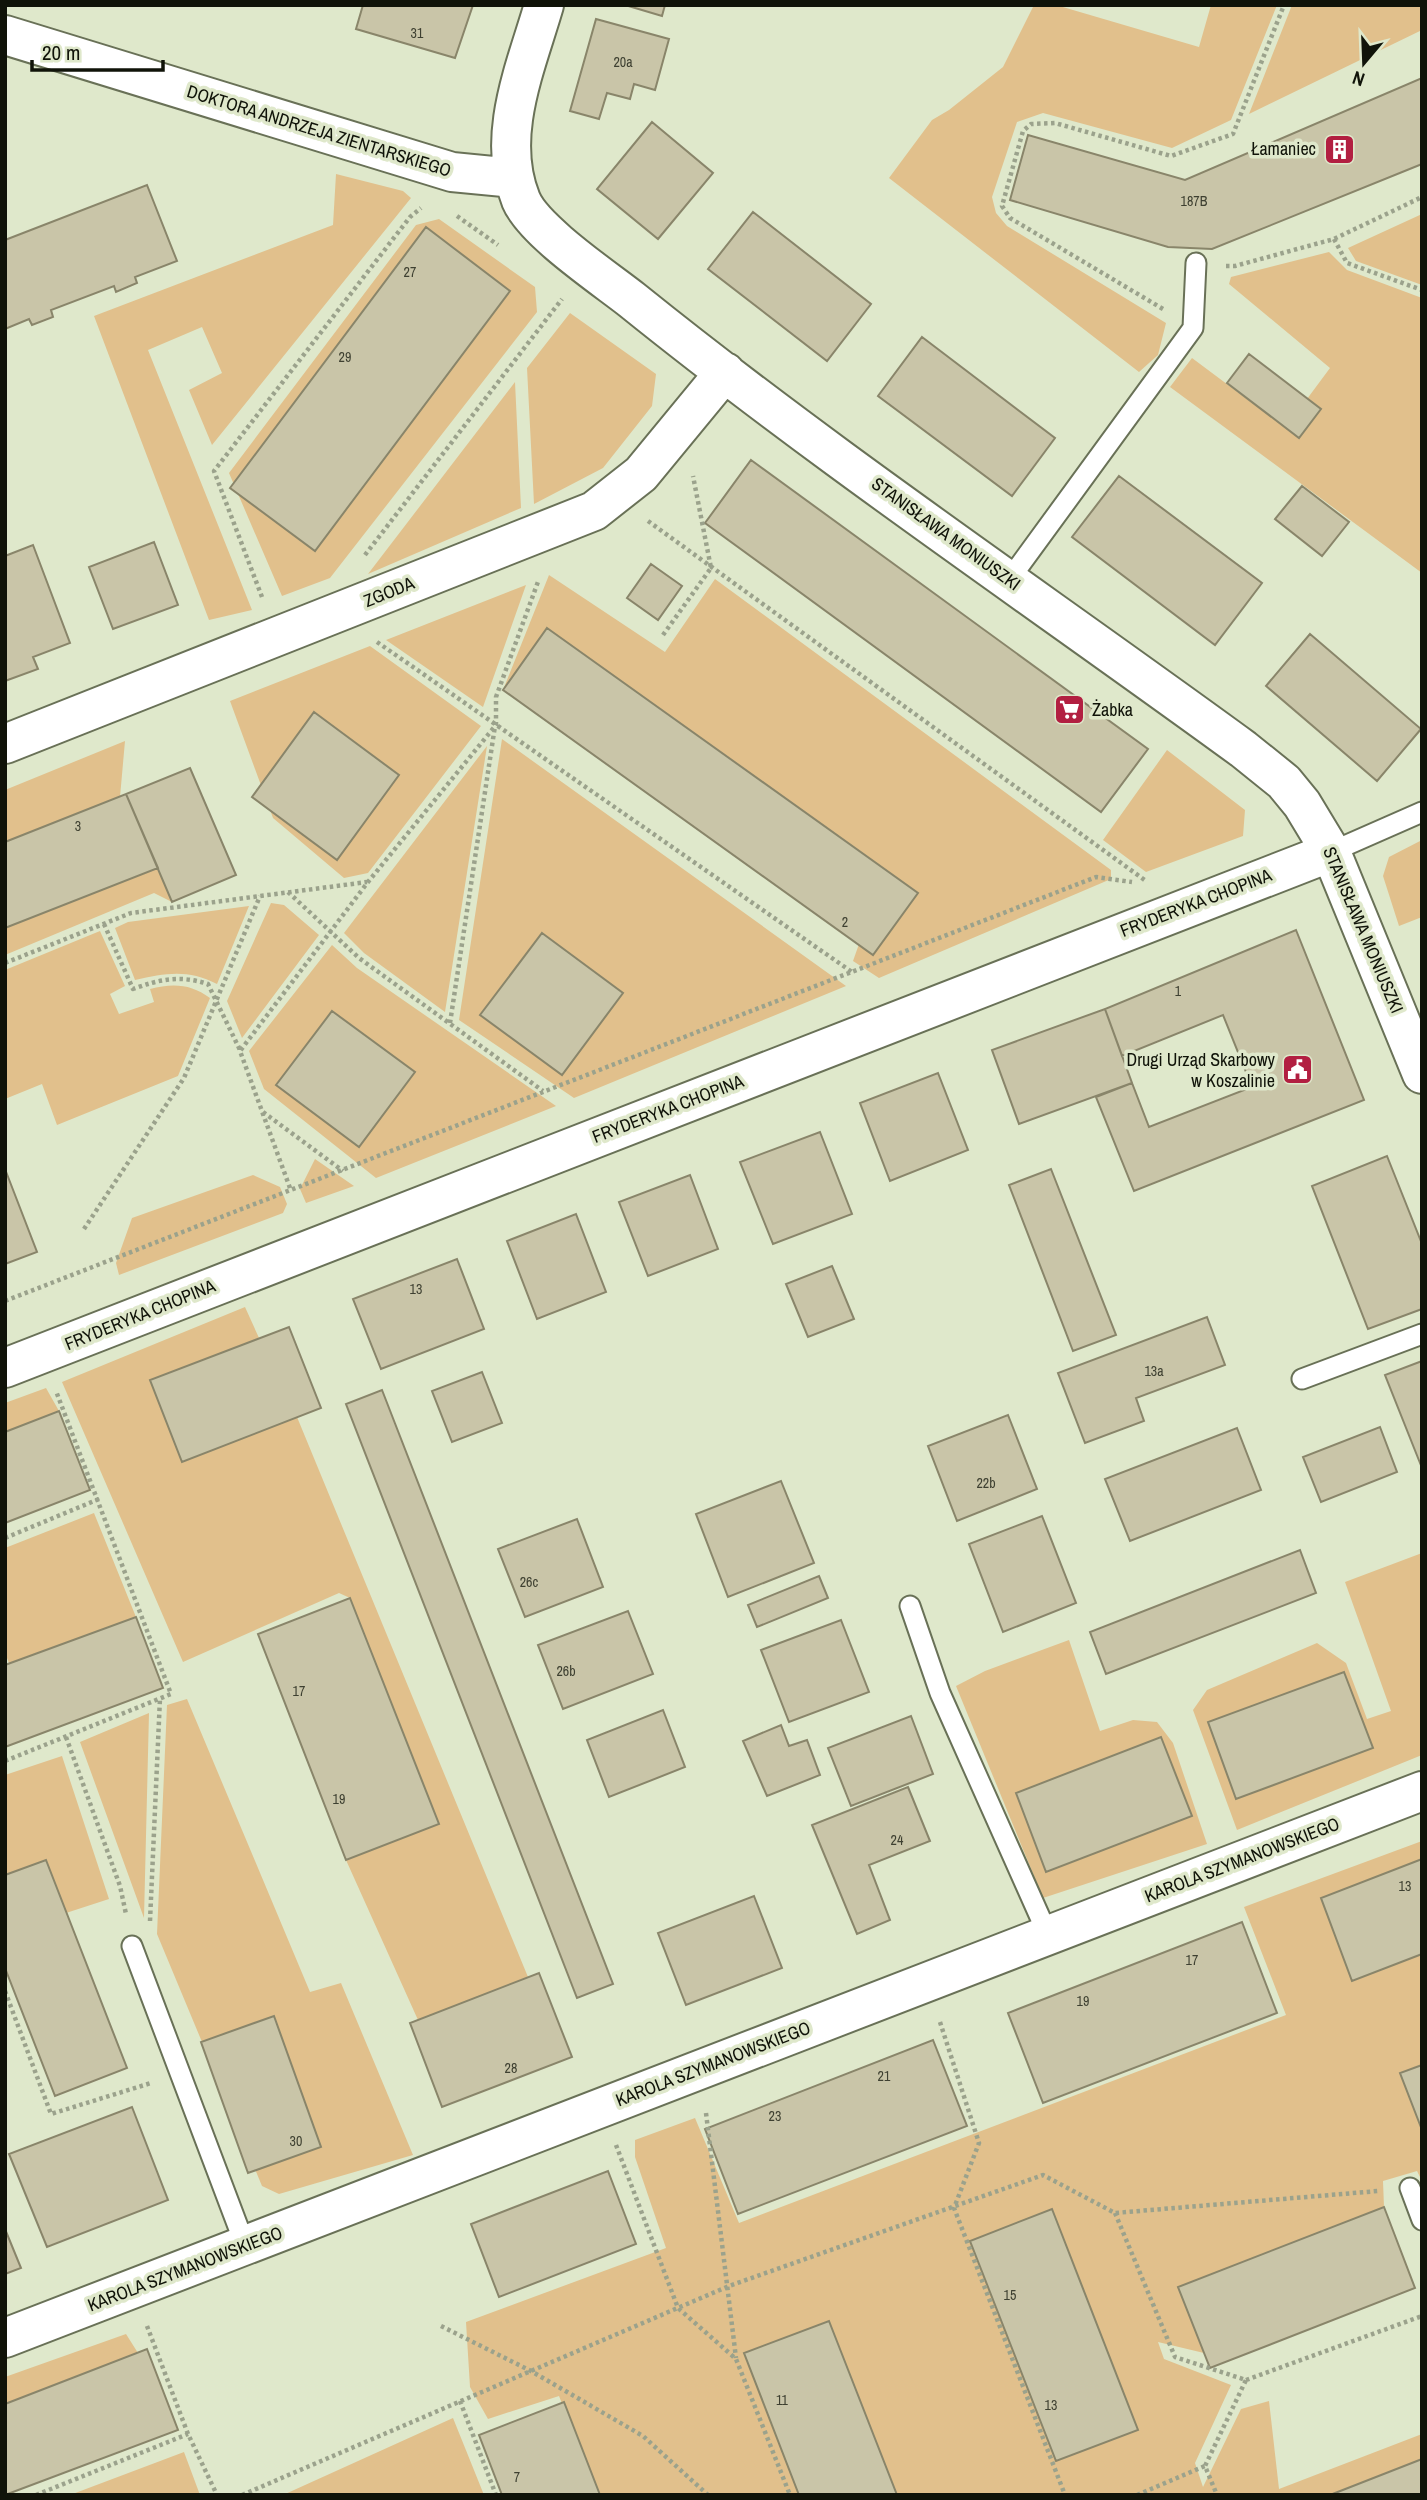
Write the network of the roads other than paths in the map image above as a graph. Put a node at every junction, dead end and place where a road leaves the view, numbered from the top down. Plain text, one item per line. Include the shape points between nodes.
1 (544, 5) edge
2 (5, 35) edge
3 (514, 178) junction
4 (1196, 263) road end
5 (725, 372) junction
6 (1009, 580) junction
7 (5, 744) edge
8 (1422, 812) edge
9 (1331, 852) junction
10 (1422, 1074) edge
11 (1422, 1334) edge
12 (5, 1368) edge
13 (1302, 1378) dead end
14 (910, 1606) dead end
15 (1422, 1791) edge
16 (1048, 1935) junction
17 (132, 1946) road end
18 (1410, 2188) road end
19 (1422, 2220) edge
20 (245, 2245) junction
21 (5, 2338) edge

1 - 3 street, STANISŁAWA MONIUSZKI via 514,111 509,153
2 - 3 street, DOKTORA ANDRZEJA ZIENTARSKIEGO via 452,172
3 - 5 street, STANISŁAWA MONIUSZKI via 522,203 548,233
4 - 6 lane via 1192,328
5 - 6 street, STANISŁAWA MONIUSZKI
5 - 7 street, ZGODA via 641,474 594,511
6 - 9 street, STANISŁAWA MONIUSZKI via 1262,764 1302,804
8 - 9 lane
9 - 10 street, STANISŁAWA MONIUSZKI
9 - 12 street, FRYDERYKA CHOPINA
11 - 13 lane
14 - 16 lane via 940,1693
15 - 16 street, KAROLA SZYMANOWSKIEGO
16 - 20 street, KAROLA SZYMANOWSKIEGO
17 - 20 lane
18 - 19 lane
20 - 21 street, KAROLA SZYMANOWSKIEGO

